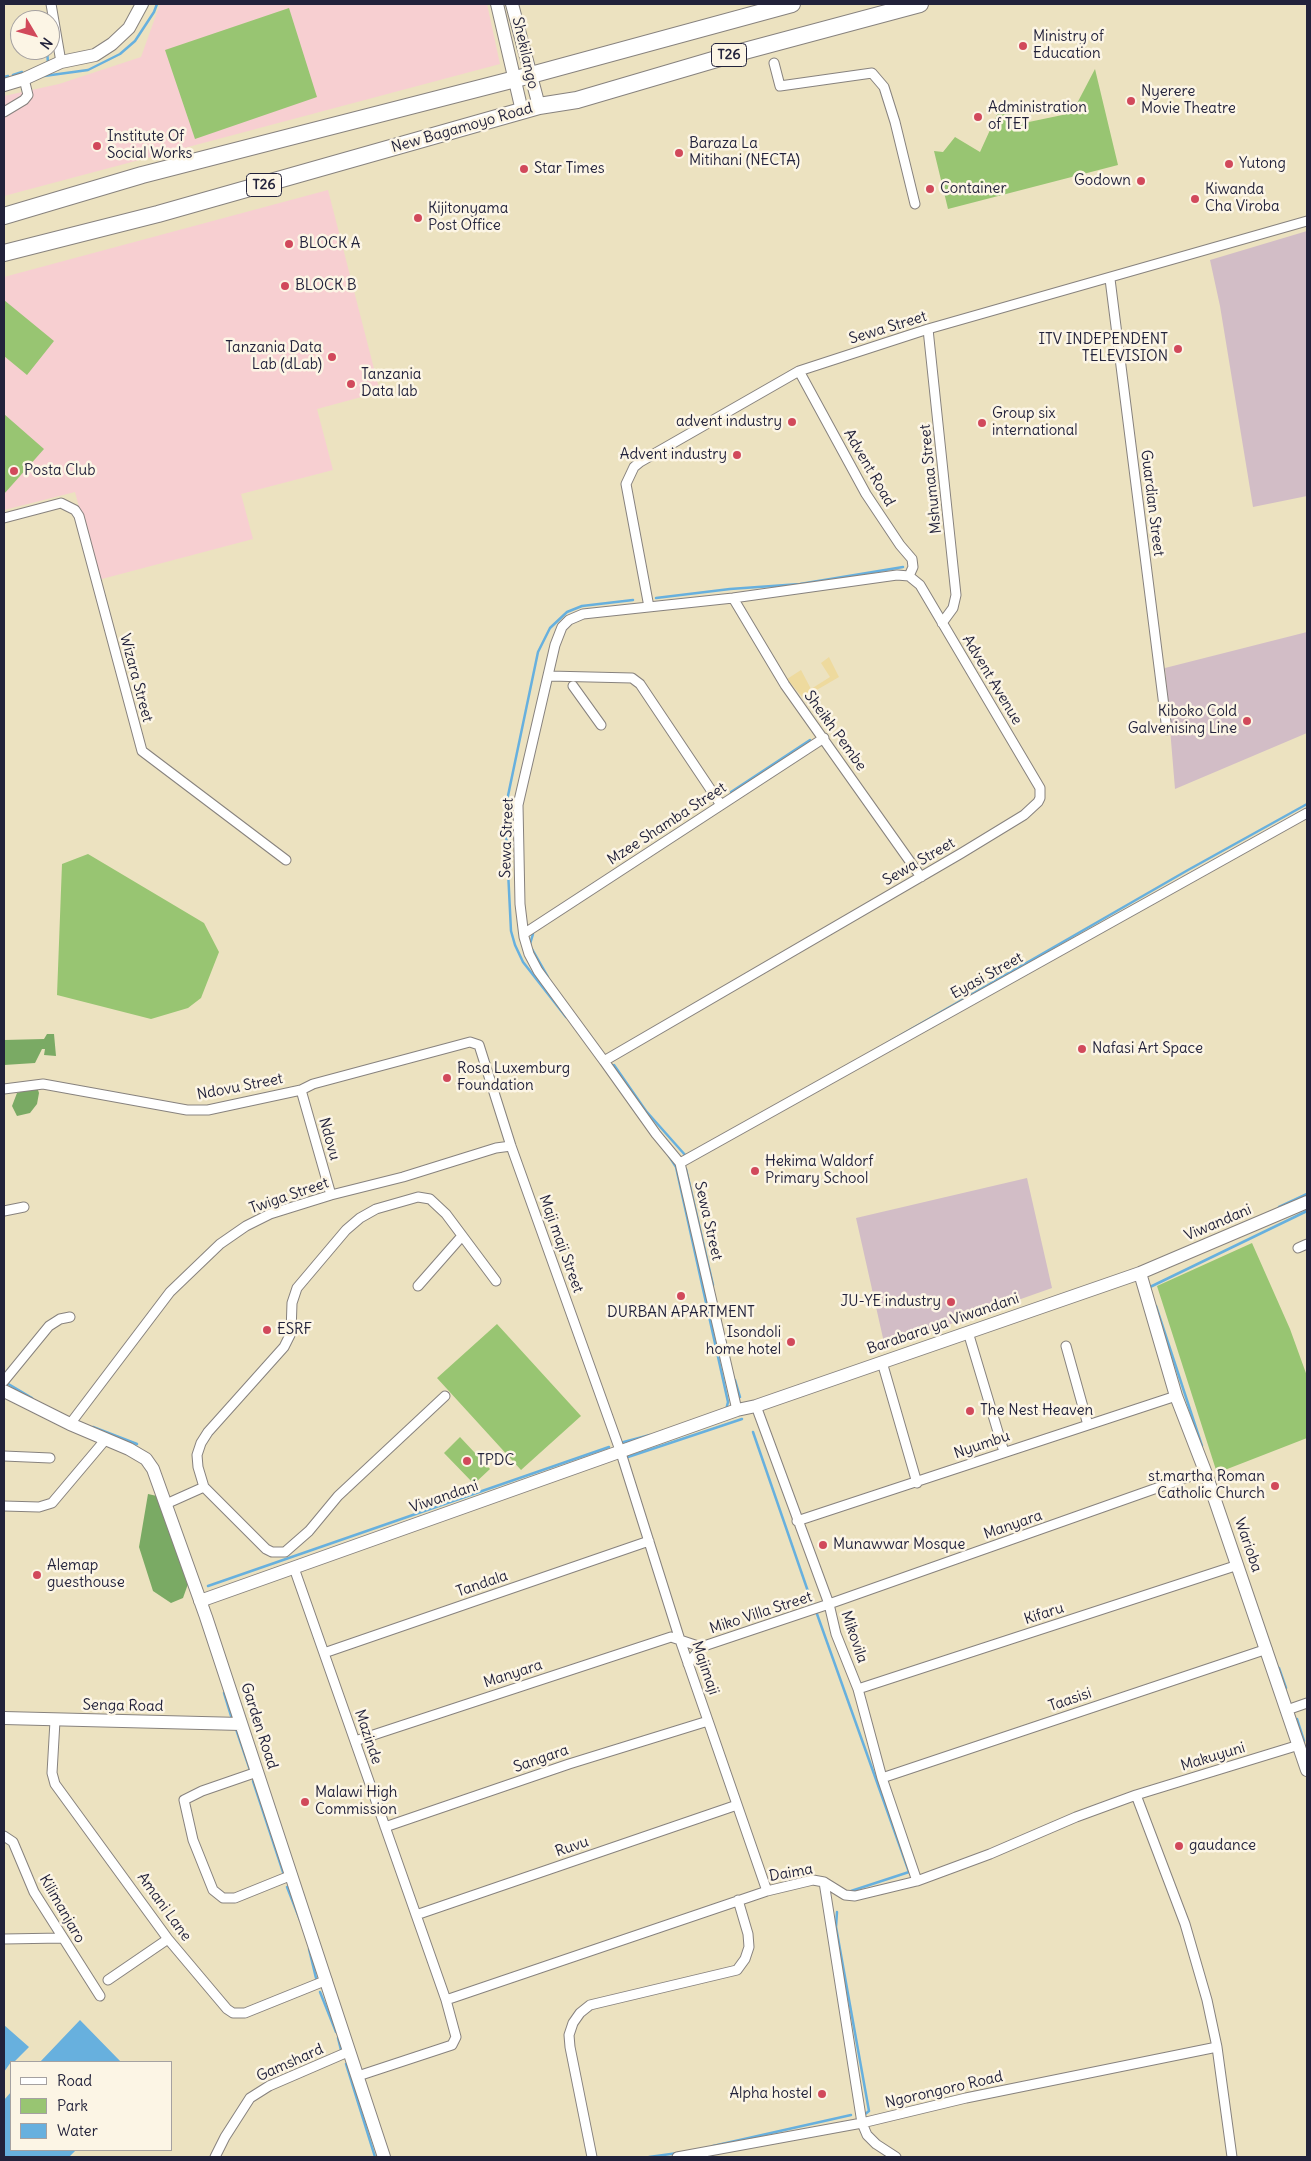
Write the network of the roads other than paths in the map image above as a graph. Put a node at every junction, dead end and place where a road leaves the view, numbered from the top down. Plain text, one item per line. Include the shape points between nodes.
1 (51, 4) edge
2 (497, 4) edge
3 (512, 4) edge
4 (792, 4) edge
5 (920, 4) edge
6 (140, 6) edge
7 (61, 62) junction
8 (774, 63) dead end
9 (531, 75) junction
10 (24, 79) junction
11 (515, 80) junction
12 (4, 85) edge
13 (539, 106) junction
14 (522, 111) junction
15 (4, 112) edge
16 (915, 204) dead end
17 (4, 216) edge
18 (1307, 221) edge
19 (4, 253) edge
20 (1110, 279) junction
21 (928, 329) junction
22 (799, 371) junction
23 (4, 518) edge
24 (910, 576) junction
25 (733, 598) junction
26 (649, 607) junction
27 (942, 623) junction
28 (550, 676) junction
29 (573, 686) dead end
30 (601, 725) dead end
31 (1167, 730) dead end
32 (824, 738) junction
33 (1038, 802) joint
34 (721, 805) junction
35 (1307, 813) edge
36 (286, 860) dead end
37 (921, 877) junction
38 (525, 933) junction
39 (477, 1043) joint
40 (604, 1061) junction
41 (4, 1089) edge
42 (301, 1090) junction
43 (511, 1146) junction
44 (680, 1163) junction
45 (331, 1195) junction
46 (1307, 1202) edge
47 (24, 1207) dead end
48 (4, 1211) edge
49 (462, 1236) junction
50 (1307, 1244) edge
51 (1298, 1248) dead end
52 (1140, 1273) junction
53 (496, 1281) dead end
54 (418, 1286) dead end
55 (70, 1317) dead end
56 (968, 1332) junction
57 (1066, 1346) dead end
58 (882, 1362) junction
59 (4, 1382) edge
60 (4, 1391) edge
61 (446, 1396) dead end
62 (1176, 1396) junction
63 (756, 1406) junction
64 (737, 1410) junction
65 (70, 1424) junction
66 (1088, 1425) junction
67 (106, 1439) junction
68 (1004, 1452) junction
69 (621, 1453) junction
70 (4, 1456) edge
71 (50, 1458) dead end
72 (1206, 1471) junction
73 (917, 1483) junction
74 (204, 1487) junction
75 (166, 1504) junction
76 (4, 1506) edge
77 (798, 1521) junction
78 (649, 1541) junction
79 (1238, 1565) junction
80 (294, 1568) junction
81 (200, 1602) junction
82 (829, 1604) junction
83 (680, 1640) junction
84 (701, 1647) junction
85 (1267, 1649) junction
86 (324, 1653) junction
87 (688, 1664) junction
88 (858, 1689) junction
89 (1307, 1703) edge
90 (1287, 1710) junction
91 (4, 1718) edge
92 (55, 1721) junction
93 (708, 1721) junction
94 (241, 1724) junction
95 (355, 1741) junction
96 (1299, 1745) junction
97 (1307, 1770) edge
98 (257, 1772) junction
99 (882, 1778) junction
100 (1136, 1795) junction
101 (737, 1805) junction
102 (385, 1827) junction
103 (4, 1836) edge
104 (292, 1875) junction
105 (917, 1881) junction
106 (824, 1882) junction
107 (767, 1891) junction
108 (738, 1900) junction
109 (416, 1915) junction
110 (62, 1938) junction
111 (4, 1939) edge
112 (168, 1939) junction
113 (108, 1980) dead end
114 (327, 1980) junction
115 (100, 1996) dead end
116 (446, 2000) junction
117 (1217, 2047) junction
118 (350, 2051) junction
119 (358, 2076) junction
120 (862, 2123) junction
121 (216, 2157) edge
122 (384, 2157) edge
123 (592, 2157) edge
124 (677, 2157) edge
125 (896, 2157) edge
126 (1232, 2157) edge

1 - 7 street
2 - 11 street, Shekilango
3 - 9 street, Shekilango
4 - 9 highway, T26
5 - 13 highway, New Bagamoyo Road / T26 via 577,100
6 - 7 street via 129,28 112,44 95,55
7 - 10 street
8 - 16 street via 780,86 872,73 884,87
9 - 11 highway, T26
9 - 13 street, Shekilango
10 - 12 street
10 - 15 street via 28,95
11 - 14 street, Shekilango
11 - 17 highway, T26 via 142,175
13 - 14 highway, New Bagamoyo Road / T26
14 - 19 highway, New Bagamoyo Road / T26 via 177,209
18 - 20 street, Sewa Street
20 - 21 street, Sewa Street
20 - 31 street, Guardian Street
21 - 22 street, Sewa Street
21 - 27 street, Mshumaa Street via 956,595 954,608
22 - 24 street, Advent Road via 866,494 912,559
22 - 26 street, Sewa Street via 640,462 631,473 626,484 627,494
23 - 36 street, Wizara Street via 61,503 79,516 142,751
24 - 25 street, Sewa Street via 884,576
24 - 27 street, Advent Avenue via 920,585
25 - 26 street, Sewa Street
25 - 32 street, Sheikh Pembe via 785,685
26 - 28 street, Sewa Street via 583,614 569,620 558,636
27 - 33 street, Advent Avenue via 1040,788
28 - 34 street via 632,678 640,684
28 - 38 street, Sewa Street via 518,805 520,904
29 - 30 street
32 - 34 street, Mzee Shamba Street
32 - 37 street, Sheikh Pembe
33 - 37 street, Sewa Street via 1024,815
34 - 38 street, Mzee Shamba Street
35 - 44 street, Eyasi Street
37 - 40 street, Sewa Street
38 - 40 street, Sewa Street via 529,954 538,971
39 - 42 street, Ndovu Street via 470,1042
39 - 43 street, Maji maji Street
40 - 44 street, Sewa Street
41 - 42 street, Ndovu Street via 43,1084 187,1110 225,1107
42 - 45 street, Ndovu
43 - 45 street, Twiga Street
43 - 69 street, Maji maji Street
44 - 64 street, Sewa Street
45 - 65 street, Twiga Street via 270,1214 220,1244 170,1292
46 - 52 street, Viwandani
47 - 48 street
49 - 53 street
49 - 54 street
49 - 74 street via 446,1214 424,1197 376,1209 346,1230 293,1295 291,1333 284,1347 201,1443 197,1455
50 - 51 street
52 - 56 street, Barabara ya Viwandani
52 - 62 street, Warioba
55 - 59 street via 49,1326
56 - 58 street, Barabara ya Viwandani
56 - 68 street
57 - 66 street
58 - 63 street, Barabara ya Viwandani
58 - 73 street
60 - 65 street, Garden Road
61 - 74 street via 338,1496 309,1531 285,1552 266,1549
62 - 66 street, Nyumbu
62 - 72 street, Warioba
63 - 64 street, Viwandani
63 - 77 street, Mikovila
64 - 69 street, Viwandani
65 - 67 street, Garden Road
66 - 68 street, Nyumbu
67 - 75 street, Garden Road via 146,1459
67 - 76 street via 52,1503 39,1507
68 - 73 street, Nyumbu
69 - 78 street, Majimaji
69 - 80 street, Viwandani
70 - 71 street
72 - 79 street, Warioba
72 - 82 street, Manyara
73 - 77 street, Nyumbu
74 - 75 street
75 - 81 street, Garden Road
77 - 82 street, Mikovila
78 - 83 street, Majimaji
78 - 86 street, Tandala
79 - 85 street, Warioba
79 - 88 street, Kifaru
80 - 81 street, Viwandani
80 - 86 street, Mazinde
81 - 94 street, Garden Road
82 - 84 street, Miko Villa Street
82 - 88 street, Mikovila via 836,1634
83 - 84 street
83 - 87 street, Majimaji
83 - 95 street, Manyara via 671,1637
84 - 87 street
85 - 90 street, Warioba
85 - 99 street, Taasisi
86 - 95 street, Mazinde
87 - 93 street, Majimaji
88 - 99 street, Mikovila
89 - 90 street
90 - 96 street, Warioba
91 - 92 street, Senga Road
92 - 94 street, Senga Road
92 - 112 street, Amani Lane via 54,1784
93 - 101 street, Majimaji
93 - 102 street, Sangara
94 - 98 street, Garden Road
95 - 102 street, Mazinde
96 - 97 street, Warioba
96 - 100 street, Makuyuni
98 - 104 street, Garden Road
98 - 104 street via 184,1800 193,1840 213,1890 223,1898 235,1898
99 - 105 street, Mikovila
100 - 105 street, Daima
100 - 117 street via 1185,1924
101 - 107 street, Majimaji
101 - 109 street, Ruvu
102 - 109 street, Mazinde
103 - 110 street, Kilimanjaro via 13,1842 34,1892
104 - 114 street, Garden Road
105 - 106 street, Daima via 855,1896 845,1895
106 - 107 street, Daima via 813,1880
106 - 120 street
107 - 108 street, Daima
108 - 116 street, Daima
108 - 123 street via 748,1934 748,1947 737,1970 590,2005 573,2023 570,2047
109 - 116 street, Mazinde
110 - 111 street
110 - 115 street, Kilimanjaro
112 - 113 street
112 - 114 street, Amani Lane via 220,2002 233,2013 245,2013
114 - 118 street, Garden Road
116 - 119 street, Mazinde via 456,2037 454,2044
117 - 120 street, Ngorongoro Road via 966,2098
117 - 126 street
118 - 119 street, Garden Road
118 - 121 street, Gamshard via 269,2086 250,2098
119 - 122 street, Garden Road
120 - 124 street, Ngorongoro Road
120 - 125 street via 876,2144

